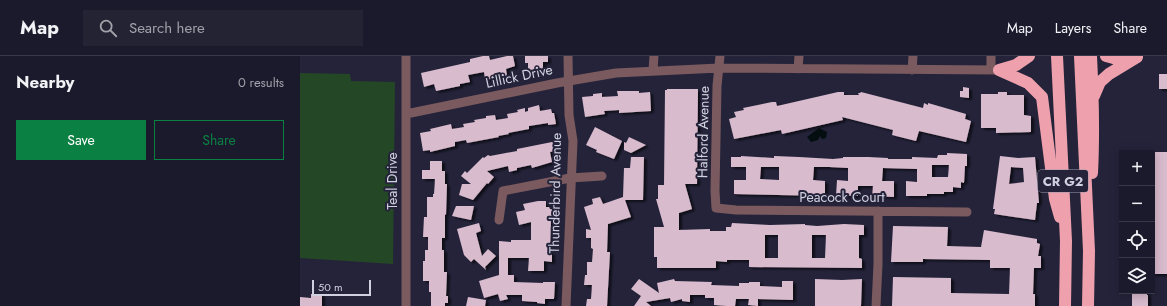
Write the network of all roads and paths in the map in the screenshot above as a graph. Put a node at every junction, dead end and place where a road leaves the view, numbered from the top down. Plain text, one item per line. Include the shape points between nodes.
1 (406, 56) edge
2 (568, 56) edge
3 (654, 56) edge
4 (720, 56) edge
5 (799, 56) edge
6 (913, 56) edge
7 (991, 56) edge
8 (1029, 56) edge
9 (1057, 56) edge
10 (1080, 56) edge
11 (1091, 56) edge
12 (1106, 56) edge
13 (1138, 57) edge
14 (719, 68) junction
15 (798, 69) junction
16 (654, 70) junction
17 (912, 70) junction
18 (995, 70) junction
19 (568, 80) junction
20 (1093, 99) junction
21 (406, 114) junction
22 (602, 176) dead end
23 (570, 178) junction
24 (716, 208) joint
25 (878, 211) junction
26 (967, 212) dead end
27 (499, 220) dead end
28 (1066, 241) junction
29 (1089, 251) junction
30 (406, 306) edge
31 (566, 306) edge
32 (876, 306) edge
33 (1065, 306) edge
34 (1088, 306) edge

1 - 21 street, Teal Drive
2 - 19 street, Thunderbird Avenue
3 - 16 street
4 - 14 street, Halford Avenue
5 - 15 street
6 - 17 street
7 - 18 street
8 - 18 highway via 1016,65
9 - 28 highway, CR G2
10 - 29 highway, CR G2
11 - 20 highway
12 - 13 highway via 1117,59
13 - 20 highway via 1100,82
14 - 15 street, Lillick Drive
14 - 16 street, Lillick Drive
14 - 24 street, Halford Avenue
15 - 17 street, Lillick Drive
16 - 19 street, Lillick Drive
17 - 18 street, Lillick Drive
18 - 28 highway via 1028,83 1042,98 1055,199
19 - 21 street, Lillick Drive
19 - 23 street, Thunderbird Avenue via 573,141
20 - 29 highway
21 - 30 street, Teal Drive
22 - 23 street
23 - 27 street via 503,191
23 - 31 street, Thunderbird Avenue
24 - 25 street, Peacock Court
25 - 26 street, Peacock Court
25 - 32 street
28 - 33 highway, CR G2
29 - 34 highway, CR G2

